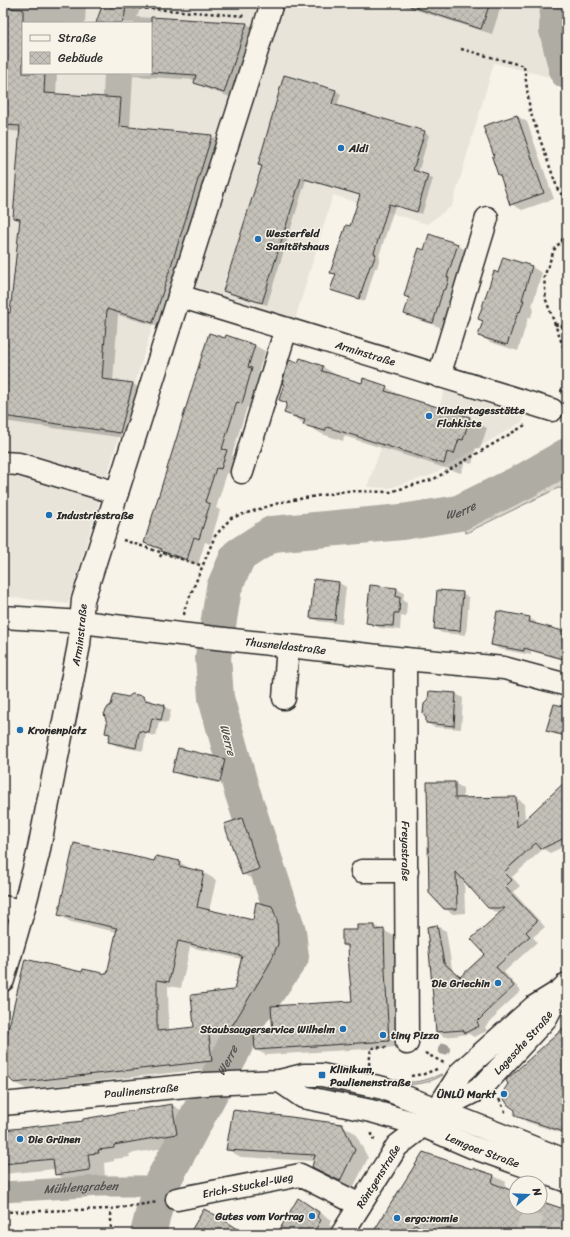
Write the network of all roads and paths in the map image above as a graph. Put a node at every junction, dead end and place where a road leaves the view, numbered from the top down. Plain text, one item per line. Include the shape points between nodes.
1 (73, 3) edge
2 (269, 10) edge
3 (461, 49) dead end
4 (567, 201) edge
5 (487, 218) dead end
6 (567, 234) edge
7 (179, 296) junction
8 (555, 325) junction
9 (286, 329) junction
10 (567, 330) edge
11 (567, 357) edge
12 (567, 372) edge
13 (439, 376) junction
14 (552, 410) junction
15 (3, 462) edge
16 (242, 472) dead end
17 (117, 493) junction
18 (104, 534) junction
19 (162, 552) junction
20 (160, 557) dead end
21 (203, 566) junction
22 (3, 617) edge
23 (82, 622) junction
24 (190, 635) junction
25 (288, 646) junction
26 (405, 659) junction
27 (567, 685) edge
28 (284, 698) dead end
29 (362, 871) dead end
30 (407, 871) junction
31 (13, 909) edge
32 (3, 980) edge
33 (564, 988) edge
34 (407, 1043) joint
35 (445, 1063) dead end
36 (369, 1066) dead end
37 (410, 1077) dead end
38 (280, 1082) junction
39 (3, 1104) edge
40 (437, 1110) junction
41 (421, 1125) junction
42 (567, 1161) edge
43 (567, 1181) edge
44 (177, 1199) dead end
45 (360, 1205) junction
46 (137, 1206) dead end
47 (111, 1209) junction
48 (3, 1212) edge
49 (110, 1234) edge
50 (342, 1234) edge

1 - 2 path
2 - 7 street, Arminstraße
3 - 4 path via 524,66 530,110 558,190
5 - 13 street
6 - 8 path via 554,250 544,277 546,300
7 - 9 street, Arminstraße
7 - 17 street, Arminstraße
8 - 10 path via 559,324
8 - 11 path
9 - 13 street, Arminstraße
9 - 16 street
12 - 14 path via 558,403
13 - 14 street, Arminstraße
14 - 21 path via 434,479 390,492 346,492 282,502 231,518 215,536
15 - 17 street via 19,464
17 - 18 street, Arminstraße
18 - 19 path
18 - 23 street, Arminstraße via 83,600
19 - 20 path
19 - 21 path
21 - 24 path via 185,608
22 - 23 street, Thusneldastraße
23 - 24 street, Thusneldastraße
23 - 31 street, Arminstraße via 38,854
24 - 25 street, Thusneldastraße
25 - 26 street, Thusneldastraße
25 - 28 street
26 - 27 street, Thusneldastraße via 504,668
26 - 30 street, Freyastraße
29 - 30 street
30 - 34 street, Freyastraße
31 - 32 street, Arminstraße
33 - 40 street, Lagesche Straße via 534,1006 461,1072
34 - 36 path via 393,1047 371,1048
35 - 37 path via 438,1069
38 - 39 street, Paulinenstraße via 206,1084
38 - 40 street, Paulinenstraße via 304,1075 322,1075 383,1088
38 - 41 street via 304,1097
40 - 41 street, Lagesche Straße
40 - 42 street, Lemgoer Straße
41 - 43 street, Lemgoer Straße via 472,1148
41 - 45 street, Röntgenstraße via 397,1146
44 - 45 street, Erich-Stuckel-Weg via 300,1175
45 - 50 street, Röntgenstraße
46 - 47 path
47 - 48 path
47 - 49 path

